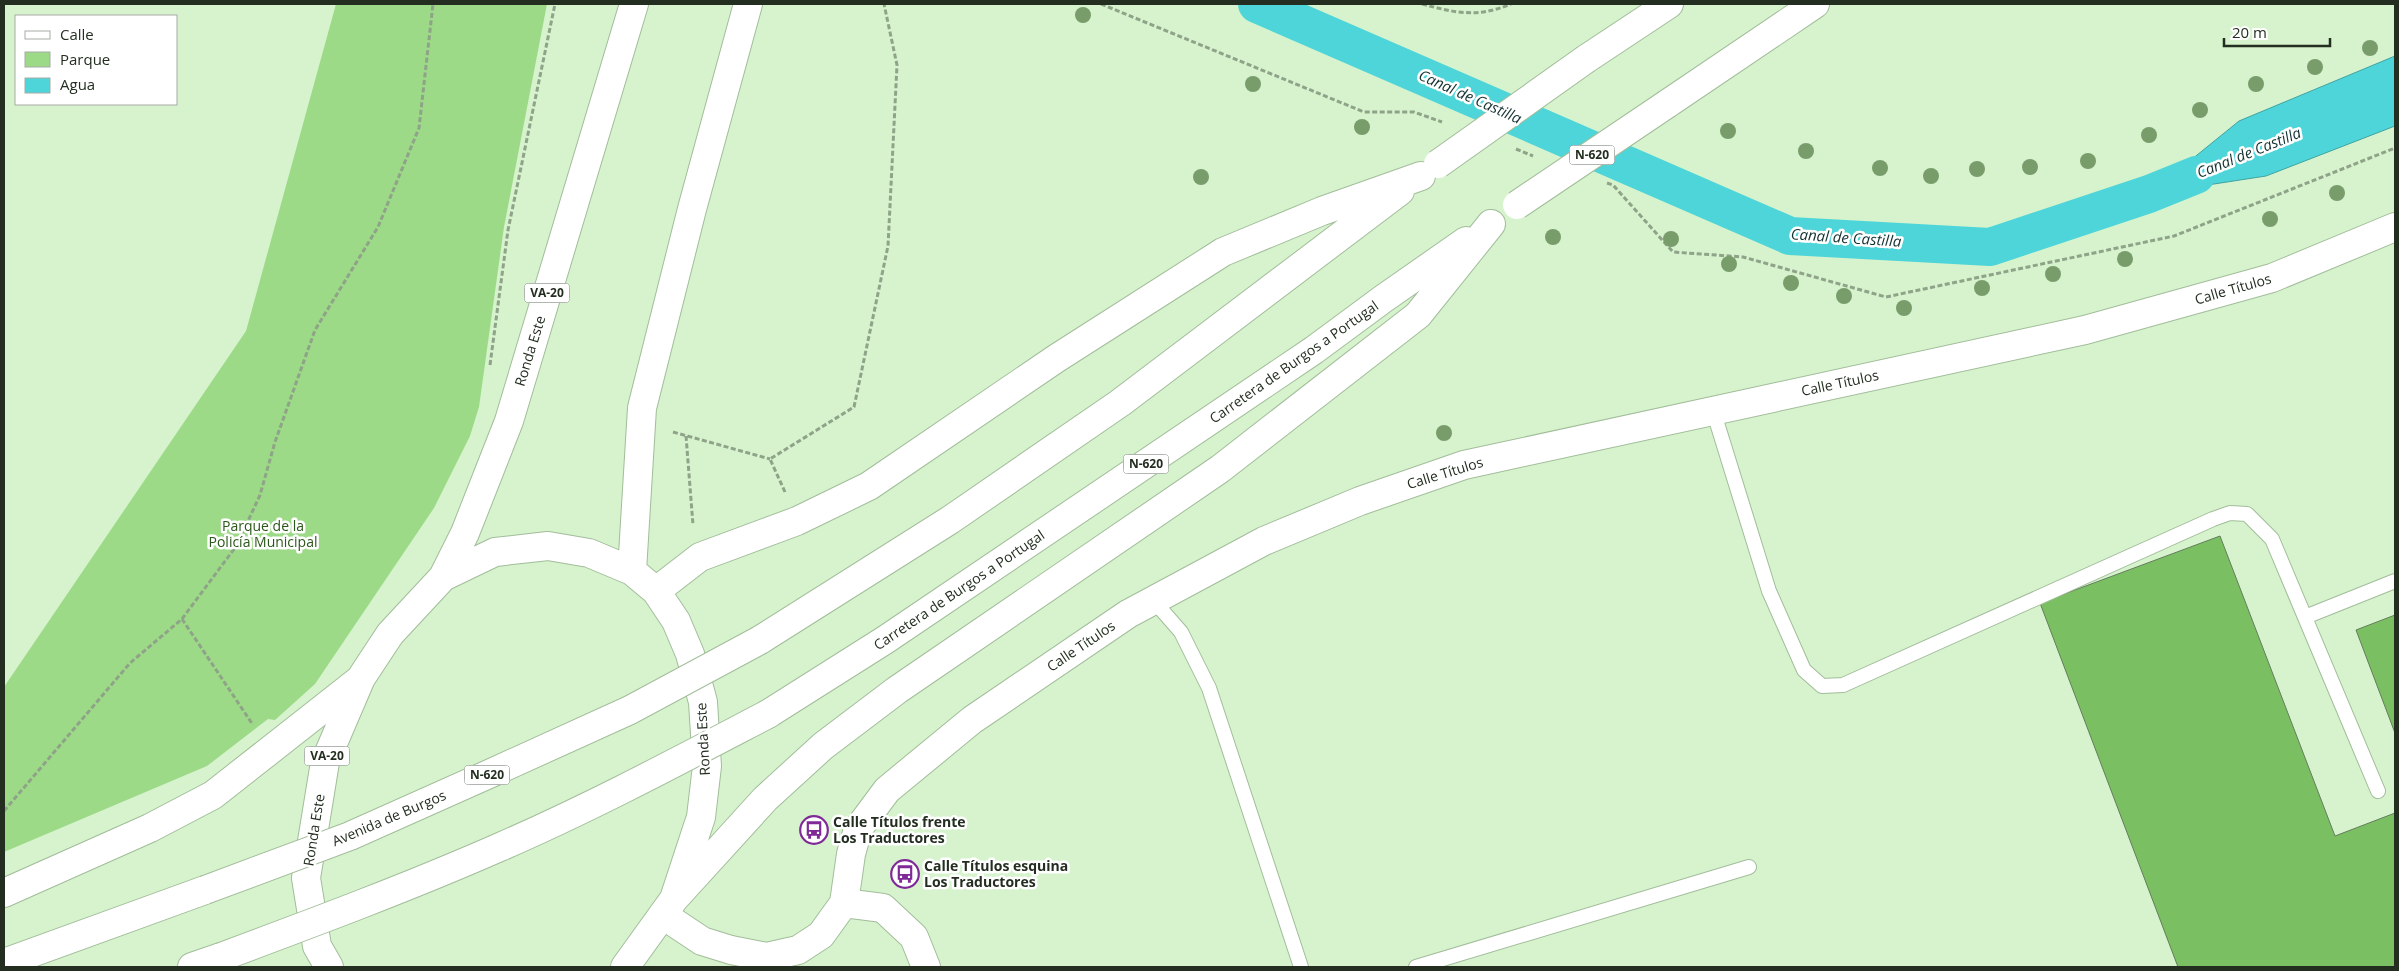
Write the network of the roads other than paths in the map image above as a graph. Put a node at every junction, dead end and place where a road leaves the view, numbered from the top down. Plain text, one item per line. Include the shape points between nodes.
1 (634, 4) edge
2 (748, 4) edge
3 (1669, 4) edge
4 (1802, 4) edge
5 (1816, 4) edge
6 (1763, 38) junction
7 (1430, 170) junction
8 (1491, 224) junction
9 (2395, 228) edge
10 (1712, 410) junction
11 (632, 571) junction
12 (443, 576) junction
13 (2395, 581) edge
14 (656, 591) junction
15 (1153, 600) junction
16 (2305, 617) junction
17 (361, 678) junction
18 (2378, 791) dead end
19 (1749, 866) dead end
20 (4, 893) edge
21 (844, 903) junction
22 (668, 907) junction
23 (767, 962) edge
24 (4, 963) edge
25 (192, 967) edge
26 (329, 967) edge
27 (625, 967) edge
28 (926, 967) edge
29 (1301, 967) edge
30 (1416, 967) edge

1 - 12 main road, Ronda Este / VA-20 via 509,421 465,533
2 - 11 main road via 642,408
3 - 7 main road, N-620, bridge
4 - 6 main road
5 - 6 main road, Carretera de Burgos a Portugal / N-620
6 - 8 main road, Carretera de Burgos a Portugal / N-620, bridge
7 - 14 main road via 1322,210 1223,252 1057,358 869,486 796,521 700,556
7 - 24 main road, Avenida de Burgos / N-620, bridge via 1120,403 950,520 760,640 630,710 350,836
8 - 22 main road via 1418,316 1220,470 897,690 823,746 765,799
8 - 25 main road, Carretera de Burgos a Portugal / N-620, bridge via 1314,350 885,640 768,714 636,783 501,847 362,905
9 - 10 main road, Calle Títulos via 2272,278 2085,330
10 - 15 main road, Calle Títulos via 1447,471 1360,501 1264,542
10 - 16 lane via 1769,591 1804,670 1822,686 1843,685 2230,513 2247,514 2272,539
11 - 12 main road, Ronda Este / VA-20 via 589,553 548,546 495,552
11 - 14 main road, Ronda Este / VA-20
12 - 17 main road, Ronda Este / VA-20 via 390,634
13 - 16 lane
14 - 22 main road, Ronda Este / VA-20 via 676,622 690,654 703,702 706,757 701,817
15 - 21 main road, Calle Títulos via 972,720 887,790 858,829
15 - 29 lane via 1181,632 1209,688
16 - 18 lane
17 - 20 main road via 213,795 150,828
17 - 26 main road, Ronda Este / VA-20 via 324,762 306,878 317,946
19 - 30 lane
21 - 23 main road, Calle Títulos via 821,936 798,950
21 - 28 main road via 883,908 914,937
22 - 23 main road, Calle Títulos via 702,941
22 - 27 main road, Ronda Este / VA-20

